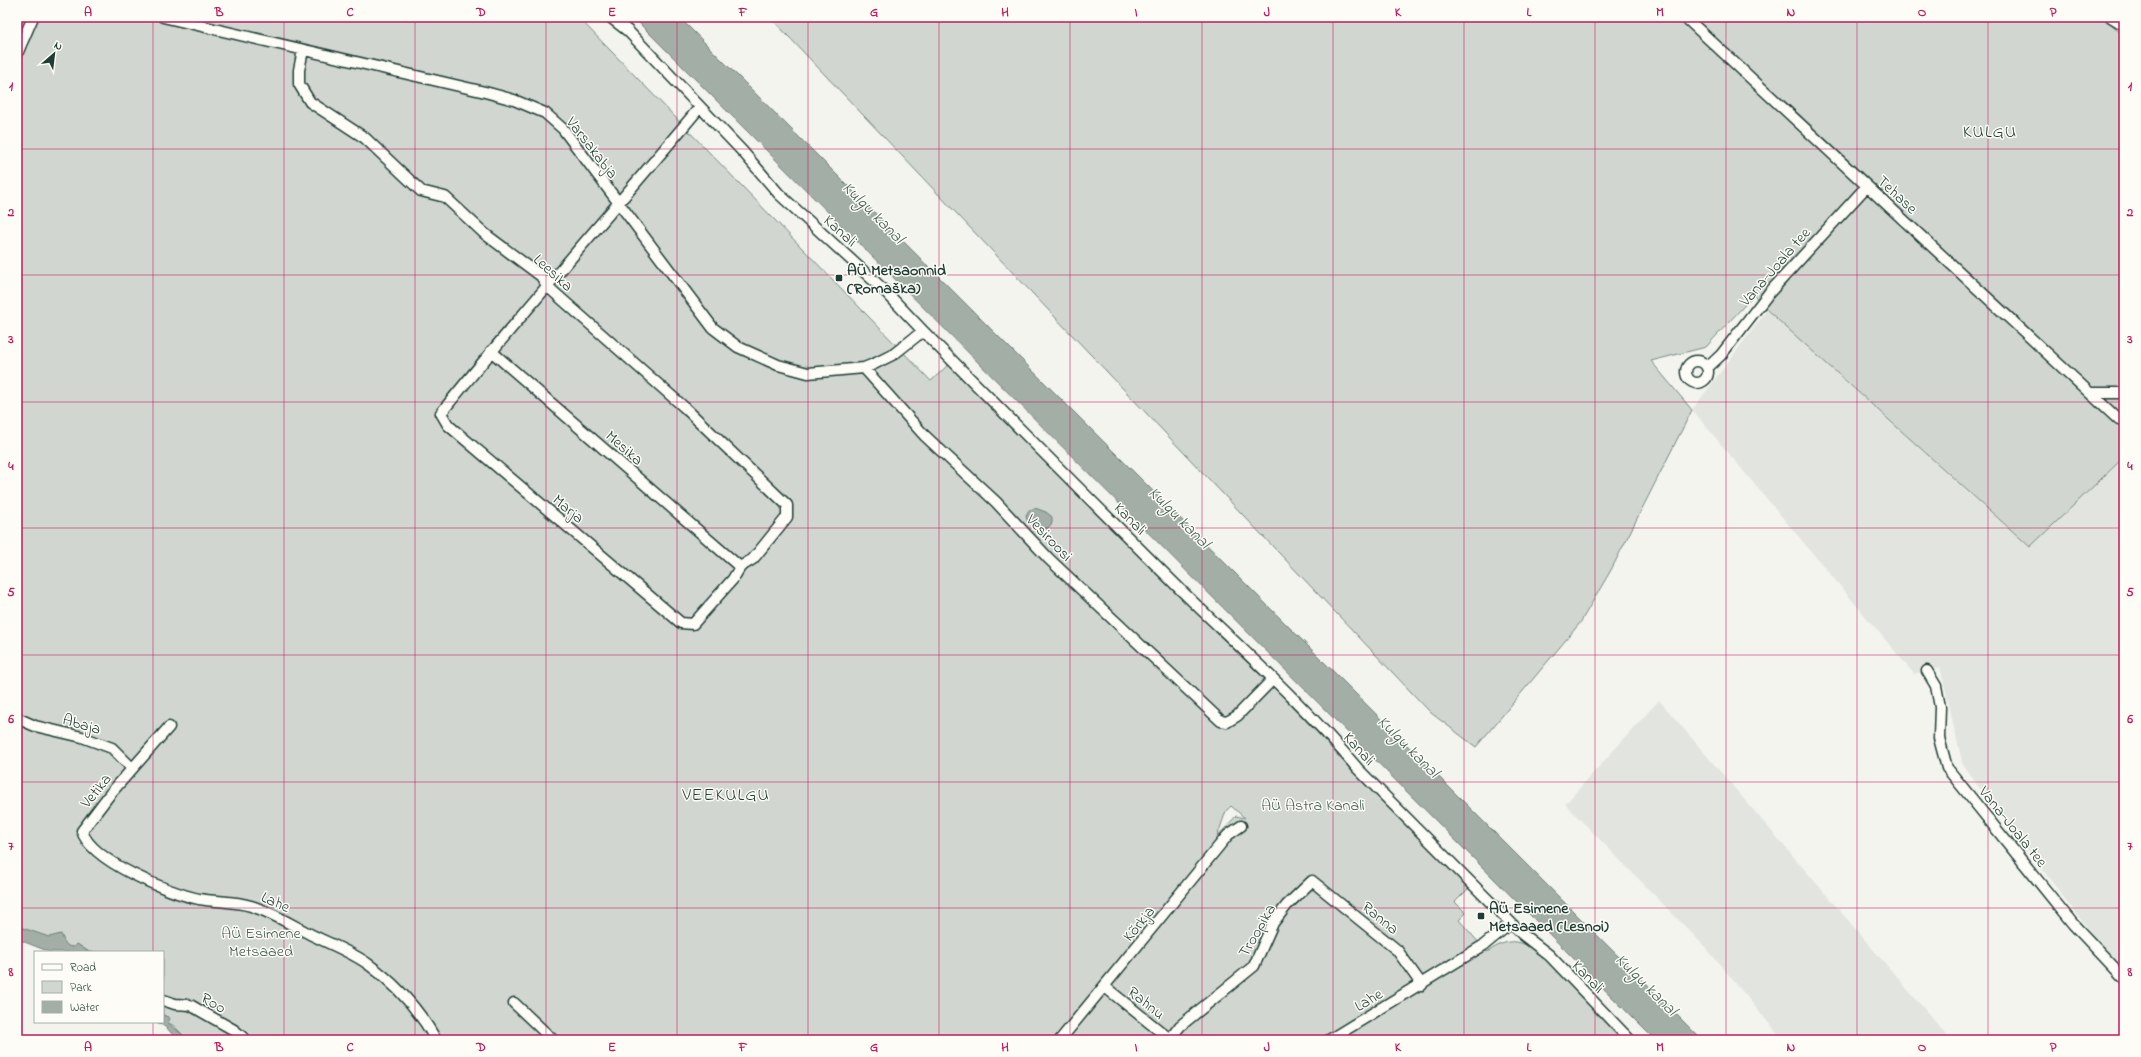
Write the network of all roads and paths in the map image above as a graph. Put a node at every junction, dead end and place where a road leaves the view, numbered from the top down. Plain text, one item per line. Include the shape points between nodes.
1 (33, 17) edge
2 (163, 17) edge
3 (610, 17) edge
4 (1685, 17) edge
5 (2111, 17) edge
6 (174, 19) edge
7 (2124, 25) edge
8 (303, 50) junction
9 (17, 54) edge
10 (700, 107) junction
11 (1867, 186) junction
12 (619, 204) junction
13 (548, 287) junction
14 (923, 331) junction
15 (492, 351) junction
16 (864, 368) junction
17 (1707, 368) dead end
18 (2090, 393) junction
19 (2124, 393) edge
20 (2124, 414) edge
21 (740, 567) junction
22 (1927, 671) dead end
23 (1273, 679) junction
24 (17, 718) edge
25 (169, 727) dead end
26 (132, 768) junction
27 (1241, 826) dead end
28 (82, 831) joint
29 (1312, 881) joint
30 (1511, 923) junction
31 (2124, 978) edge
32 (1422, 985) junction
33 (1105, 987) junction
34 (164, 1000) edge
35 (514, 1003) dead end
36 (246, 1040) edge
37 (436, 1040) edge
38 (553, 1040) edge
39 (1060, 1040) edge
40 (1170, 1040) edge
41 (1329, 1040) edge
42 (1630, 1040) edge

1 - 9 street
2 - 6 street, Varsakabja
3 - 10 street, Kanali via 628,31
4 - 11 street, Tehase
5 - 7 street
6 - 8 street, Varsakabja
8 - 12 street, Varsakabja via 485,92 514,100 545,113 563,129
8 - 13 street, Leesika via 299,84 310,102 365,138 421,192 445,197 485,234 541,276
10 - 12 street
10 - 14 street, Kanali via 779,194 884,290
11 - 17 street, Vana-Joala tee via 1769,292 1721,355
11 - 18 street, Tehase
12 - 13 street
12 - 16 street, Varsakabja via 714,328 738,347 778,365 808,373
13 - 15 street
13 - 21 street, Leesika via 684,407 787,505 787,517 753,559
14 - 16 street, Varsakabja via 894,354
14 - 23 street, Kanali
15 - 21 street, Mesika
15 - 21 street, Marja via 441,413 448,425 681,623 693,624 733,579
16 - 23 street, Vesiroosi via 924,435 996,502 1049,559 1221,721 1227,722 1236,716
18 - 19 street
18 - 20 street, Tehase via 2119,420
22 - 31 street, Vana-Joala tee via 1936,686 1940,707 1939,738 1947,768 2073,924
23 - 30 street, Kanali
24 - 26 street, Abaja via 35,726 82,737 112,748
25 - 26 street, Vetika
26 - 28 street, Vetika
27 - 33 street, Kõrkja via 1228,836
28 - 37 street, Lahe via 85,841 100,855 132,874 198,898 250,906 367,963 400,991 424,1019
29 - 32 street, Ranna via 1397,950
29 - 40 street, Troopika via 1273,923 1254,966 1180,1026
30 - 32 street, Lahe via 1484,945
30 - 42 street, Kanali via 1549,955
32 - 41 street, Lahe
33 - 39 street, Kõrkja
33 - 40 street, Rahnu
34 - 36 street, Roo via 190,1005 234,1030
35 - 38 street

